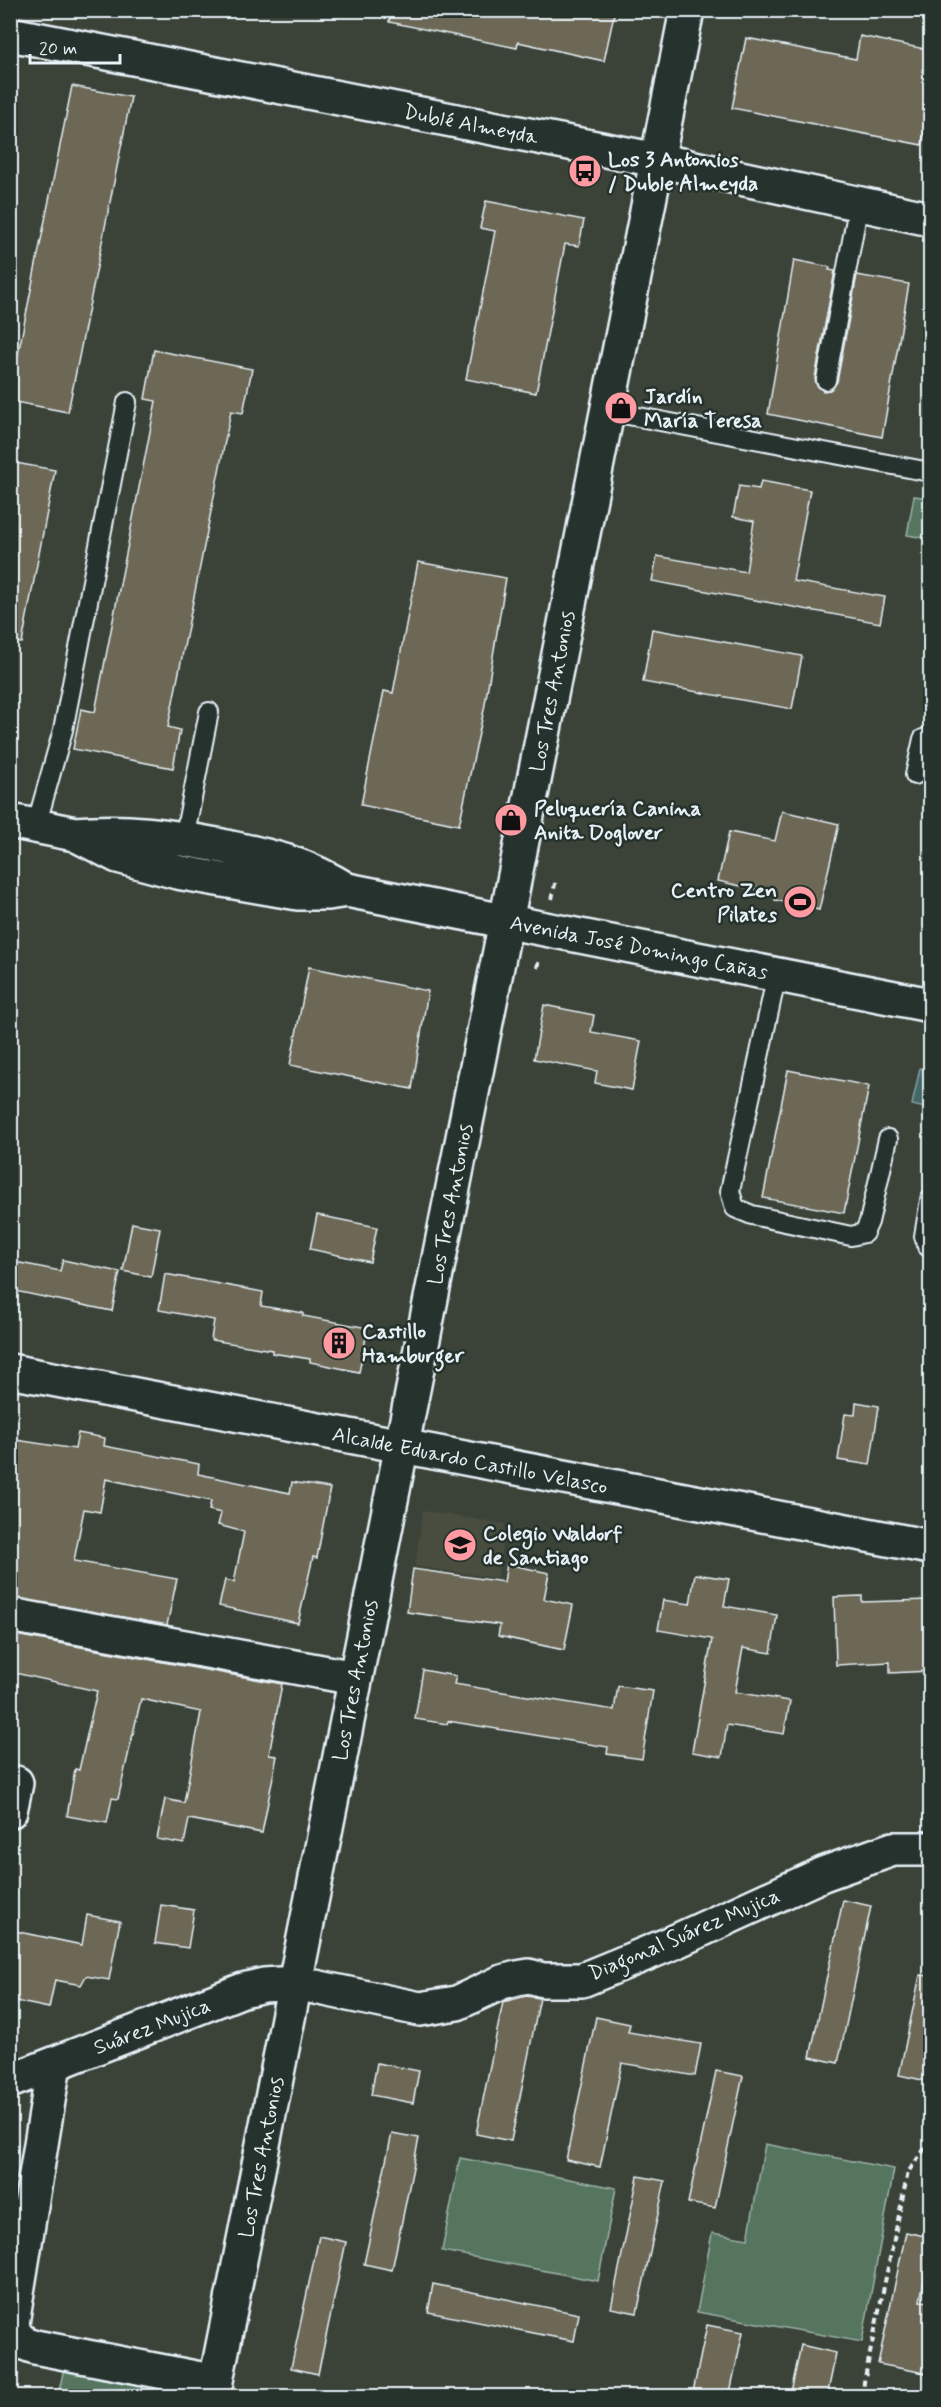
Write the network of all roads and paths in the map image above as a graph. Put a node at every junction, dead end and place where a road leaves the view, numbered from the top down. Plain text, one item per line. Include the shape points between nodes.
1 (687, 10) edge
2 (10, 34) edge
3 (657, 160) junction
4 (860, 203) junction
5 (930, 219) edge
6 (826, 380) dead end
7 (127, 402) dead end
8 (607, 411) junction
9 (930, 472) edge
10 (209, 712) dead end
11 (930, 736) edge
12 (915, 775) dead end
13 (23, 823) edge
14 (75, 834) junction
15 (184, 839) junction
16 (347, 890) junction
17 (506, 921) junction
18 (777, 974) junction
19 (930, 1005) edge
20 (888, 1139) dead end
21 (930, 1200) edge
22 (930, 1248) edge
23 (10, 1371) edge
24 (401, 1447) junction
25 (930, 1547) edge
26 (10, 1615) edge
27 (356, 1678) junction
28 (930, 1849) edge
29 (296, 1983) junction
30 (54, 2064) junction
31 (10, 2081) edge
32 (930, 2146) edge
33 (214, 2389) edge
34 (863, 2397) edge

1 - 3 street, Los Tres Antonios
2 - 3 street, Dublé Almeyda
3 - 4 street, Dublé Almeyda
3 - 8 street, Los Tres Antonios
4 - 5 street, Dublé Almeyda
4 - 6 lane
7 - 13 lane via 63,730
8 - 9 lane
8 - 17 street, Los Tres Antonios
10 - 15 lane
11 - 12 lane via 923,739
13 - 14 street, Avenida José Domingo Cañas
14 - 15 street, Avenida José Domingo Cañas via 147,832
14 - 16 street, Avenida José Domingo Cañas via 118,856 177,872 298,893
15 - 16 street, Avenida José Domingo Cañas via 284,859 322,874
16 - 17 street, Avenida José Domingo Cañas
17 - 18 street, Avenida José Domingo Cañas
17 - 24 street, Los Tres Antonios
18 - 19 street, Avenida José Domingo Cañas
18 - 20 lane via 730,1191 735,1208 851,1236 864,1233
21 - 22 lane via 924,1236
23 - 24 street, Alcalde Eduardo Castillo Velasco
24 - 25 street, Alcalde Eduardo Castillo Velasco
24 - 27 street, Los Tres Antonios
26 - 27 street
27 - 29 street, Los Tres Antonios
28 - 29 street, Diagonal Suárez Mujica via 893,1849 823,1874 582,1980 517,1978 457,2004 420,2009
29 - 30 street, Suárez Mujica via 264,1984 243,1990
29 - 33 street, Los Tres Antonios
30 - 31 street, Suárez Mujica
30 - 33 street via 13,2331 21,2343
32 - 34 path via 908,2172

